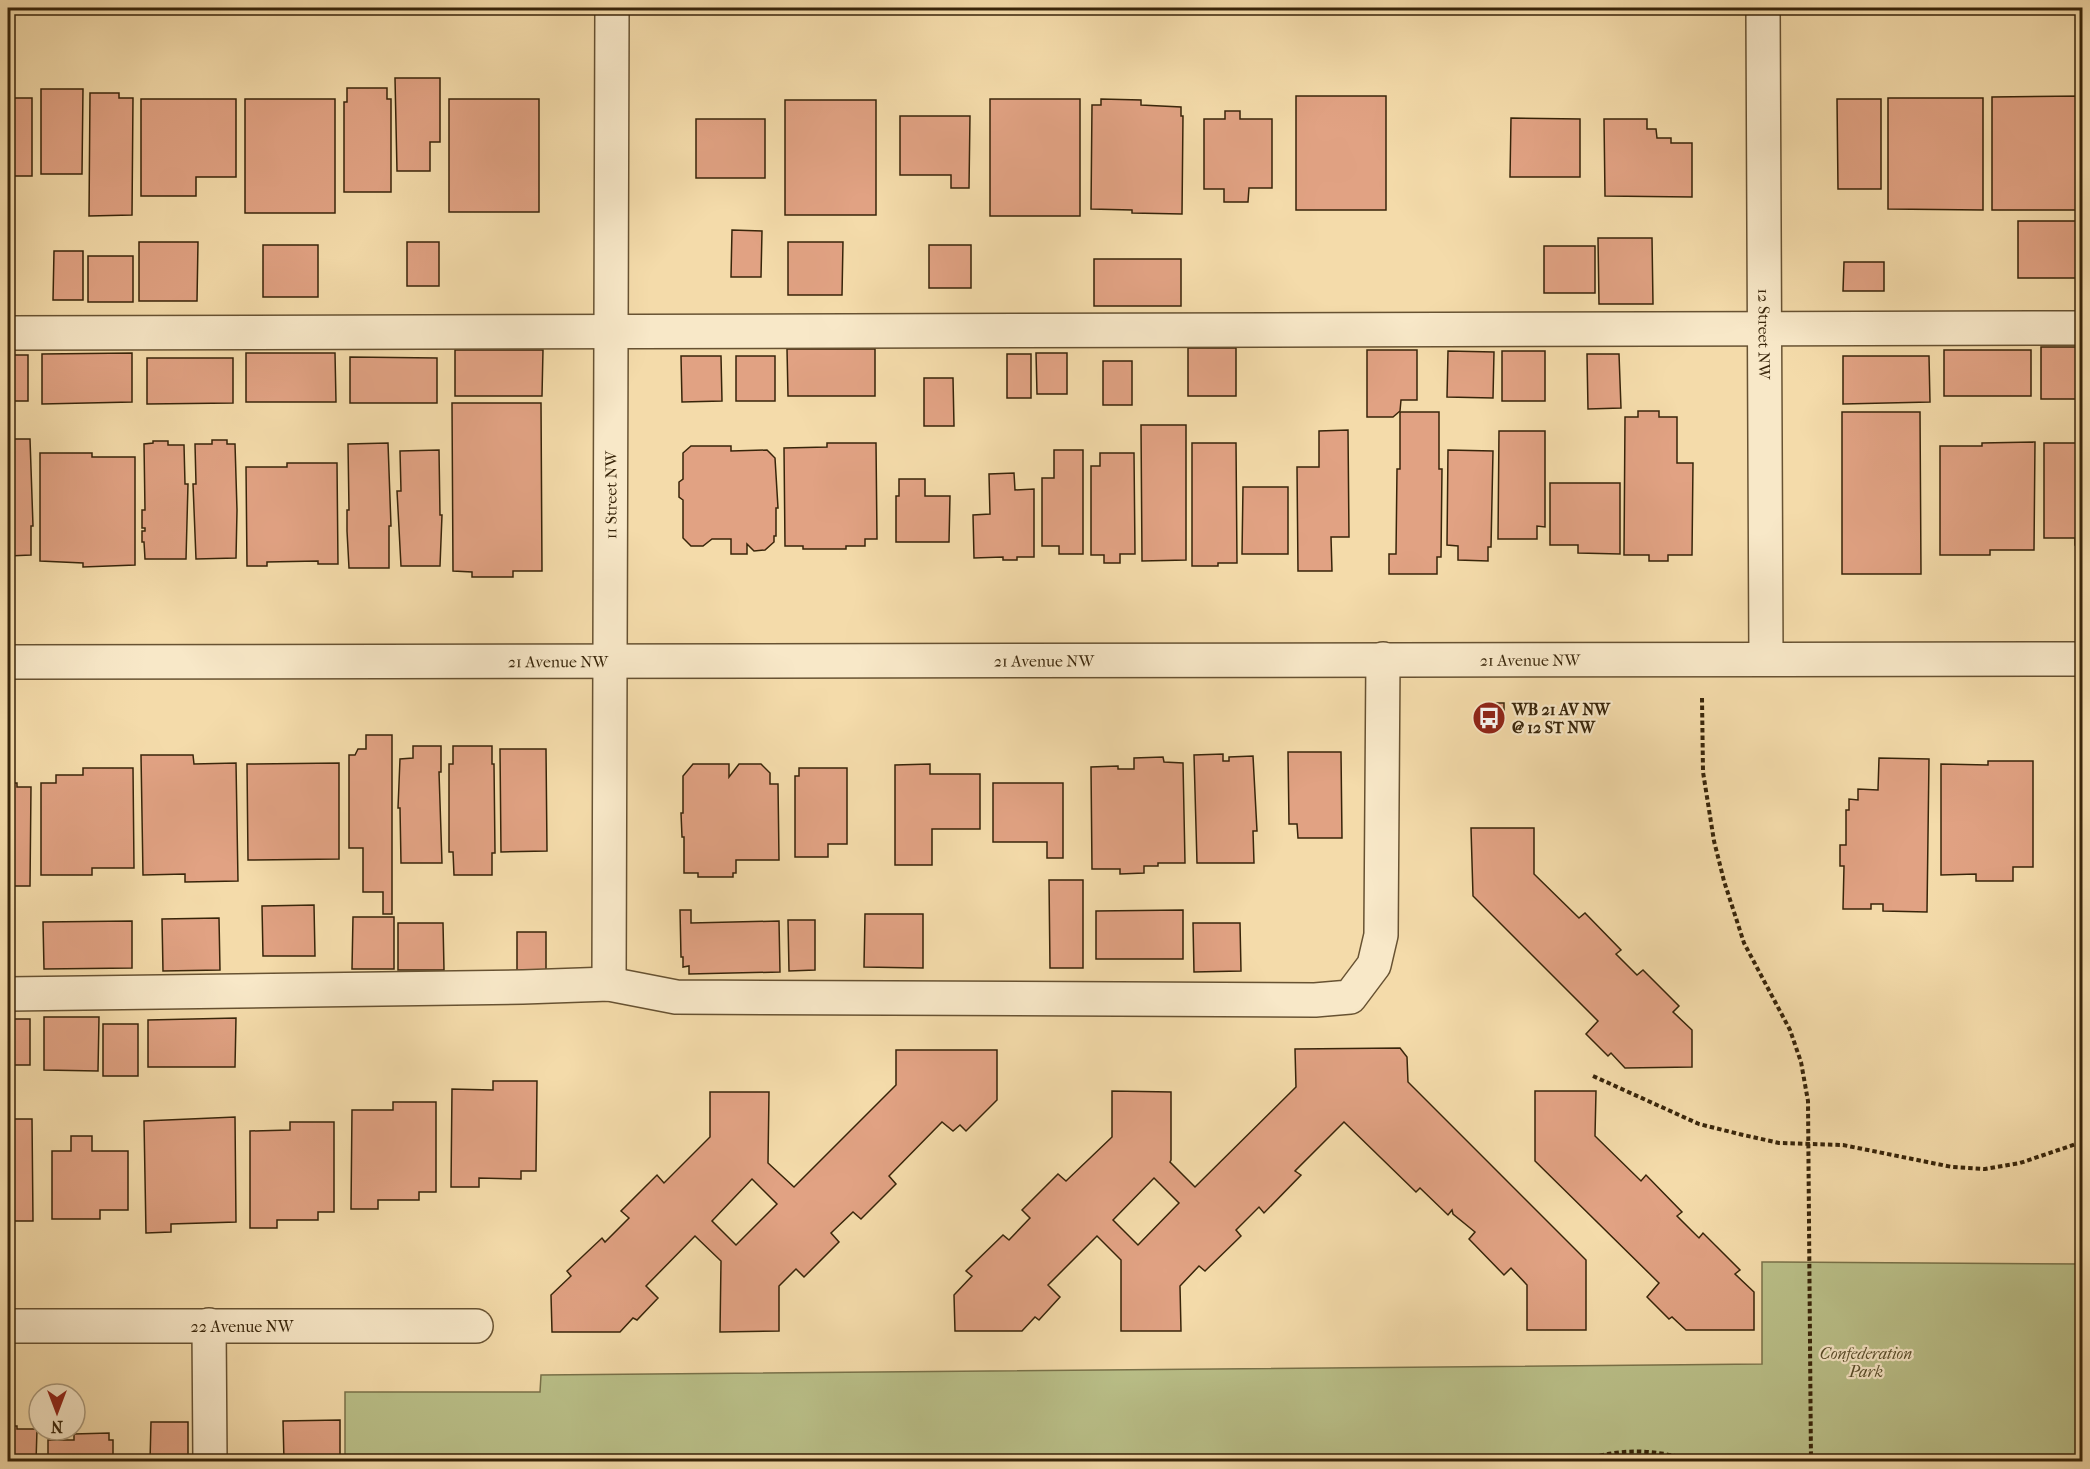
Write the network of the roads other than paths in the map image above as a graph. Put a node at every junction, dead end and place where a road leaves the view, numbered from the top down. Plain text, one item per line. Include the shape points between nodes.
1 (612, 8) edge
2 (1762, 8) edge
3 (1763, 328) junction
4 (2082, 328) edge
5 (611, 332) junction
6 (8, 333) edge
7 (1383, 659) junction
8 (1766, 659) junction
9 (2082, 659) edge
10 (8, 662) edge
11 (611, 662) junction
12 (609, 984) junction
13 (8, 994) edge
14 (209, 1325) junction
15 (8, 1326) edge
16 (476, 1326) dead end
17 (210, 1461) edge

1 - 5 street, 11 Street NW
2 - 3 street, 12 Street NW
3 - 4 street
3 - 5 street
3 - 8 street, 12 Street NW
5 - 6 street
5 - 11 street, 11 Street NW
7 - 8 street, 21 Avenue NW
7 - 11 street, 21 Avenue NW
7 - 12 street via 1381,935 1374,965 1350,997 675,997
8 - 9 street, 21 Avenue NW
10 - 11 street, 21 Avenue NW
11 - 12 street, 11 Street NW
12 - 13 street
14 - 15 street, 22 Avenue NW
14 - 16 street, 22 Avenue NW
14 - 17 street

